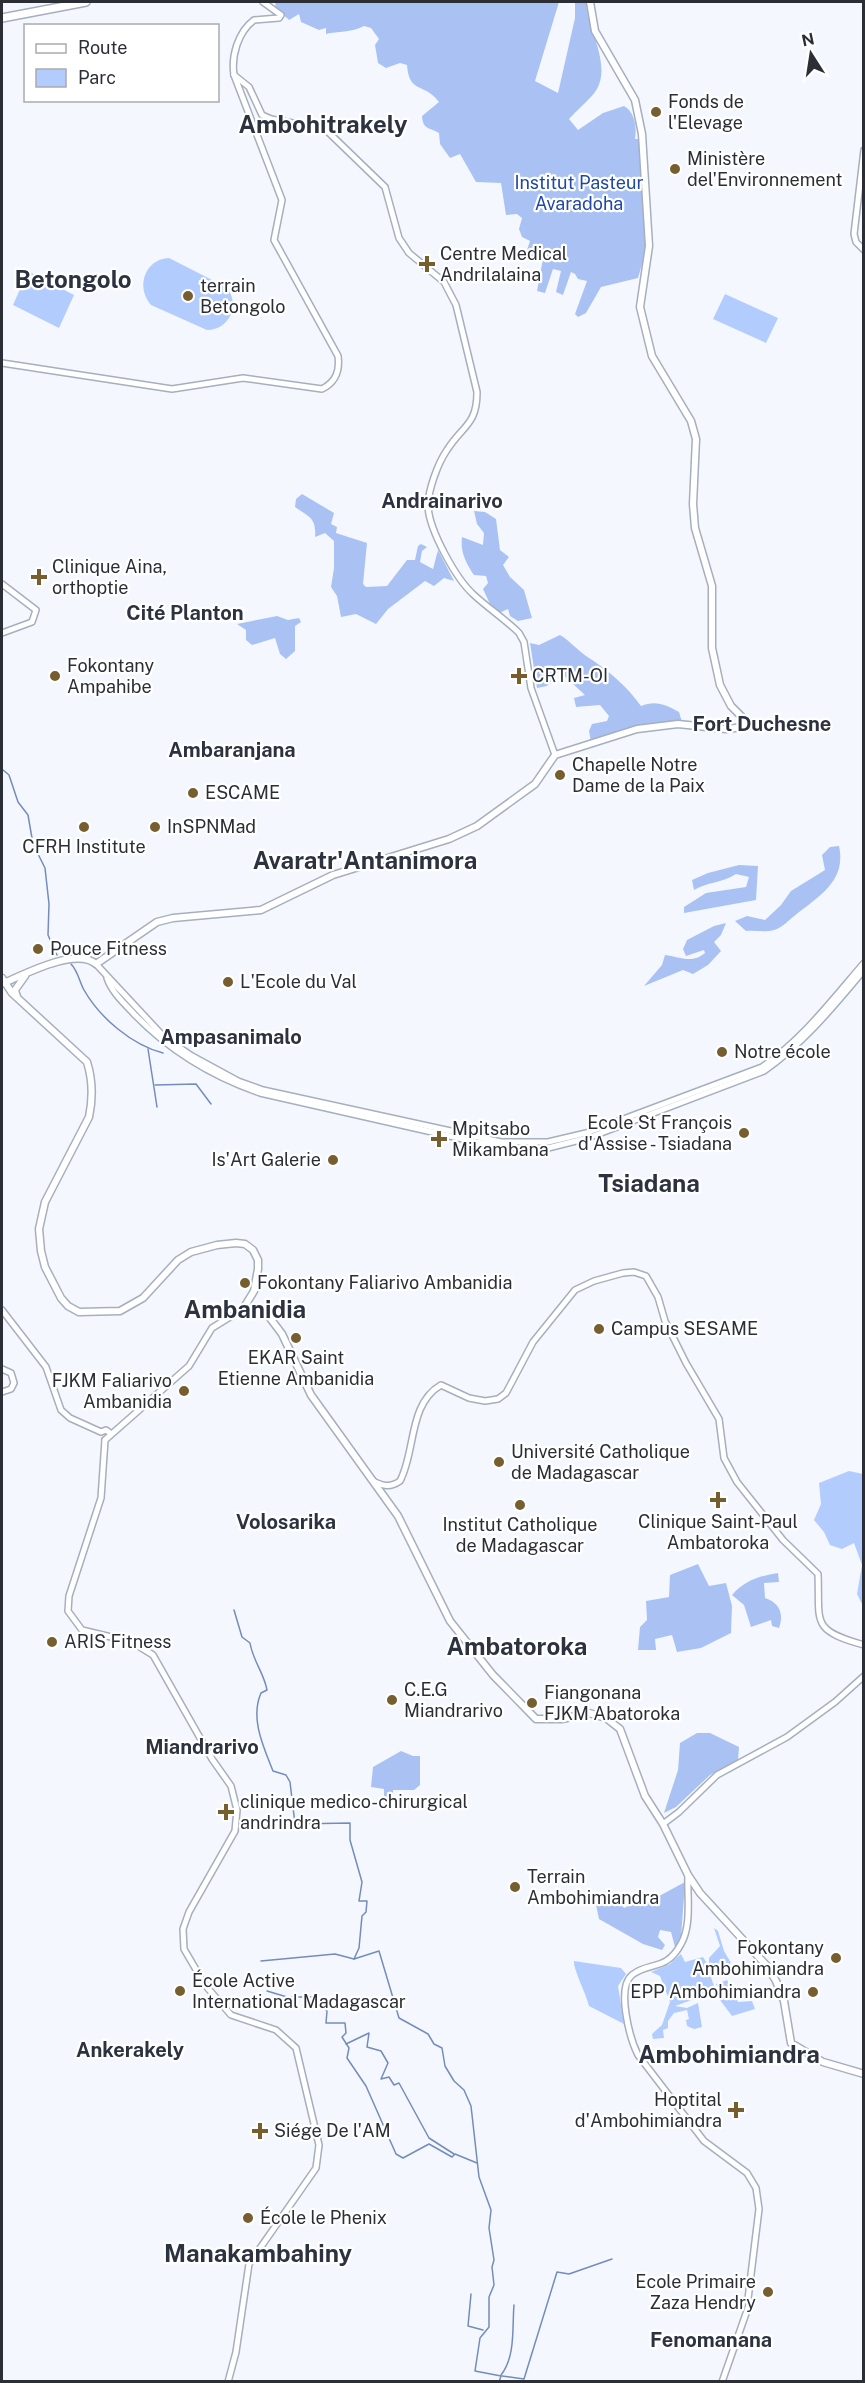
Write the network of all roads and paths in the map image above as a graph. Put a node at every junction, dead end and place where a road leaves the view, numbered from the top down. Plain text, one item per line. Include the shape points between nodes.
1 (86, 2) edge
2 (263, 2) edge
3 (590, 2) edge
4 (2, 18) edge
5 (234, 75) junction
6 (864, 150) edge
7 (864, 249) edge
8 (2, 363) edge
9 (2, 584) edge
10 (2, 633) edge
11 (555, 755) junction
12 (864, 963) edge
13 (96, 964) junction
14 (864, 970) edge
15 (35, 971) junction
16 (25, 976) junction
17 (106, 976) junction
18 (4, 983) edge
19 (17, 998) junction
20 (248, 1307) junction
21 (2, 1310) edge
22 (2, 1369) edge
23 (2, 1392) edge
24 (101, 1432) junction
25 (110, 1433) junction
26 (105, 1440) junction
27 (373, 1481) junction
28 (864, 1645) edge
29 (864, 1676) edge
30 (663, 1824) junction
31 (688, 1875) junction
32 (864, 2074) edge
33 (228, 2382) edge
34 (722, 2382) edge

1 - 4 main road
2 - 5 street via 281,16 258,18 244,30 234,55
3 - 11 main road via 596,31 635,100 642,134 649,246 640,307 652,356 691,421 696,439 693,504 695,528 712,586 712,648 720,685 745,725 741,729 678,724 638,729
5 - 8 street via 282,200 274,240 338,356 340,368 331,385 322,389 243,378 172,389
5 - 11 street via 249,87 262,115 325,129 385,187 399,238 409,253 444,282 456,305 477,406 473,419 445,452 428,504 430,515 456,574 524,642 531,688
6 - 7 street via 854,234
9 - 10 street via 36,610 32,622
11 - 13 main road via 535,784 477,826 449,839 333,875 261,910 157,922
12 - 17 street via 792,1045 762,1067 604,1127 526,1144 416,1125 237,1081 164,1037
13 - 15 main road via 74,957
13 - 17 street
14 - 17 street via 814,1029 764,1071 588,1138 526,1149 475,1142 235,1084 195,1065 160,1040 124,1004
15 - 16 main road
15 - 18 main road
16 - 18 main road
16 - 19 main road via 15,990
18 - 19 main road
19 - 20 main road via 74,1048 87,1062 91,1075 89,1117 45,1202 39,1228 42,1258 61,1298 80,1311 120,1311 143,1298 190,1252 240,1243 253,1250 258,1260
20 - 25 street via 212,1328 186,1369
20 - 27 main road via 274,1321 311,1395
21 - 24 street via 46,1367 61,1410
22 - 23 street via 10,1373 14,1383
24 - 25 street
24 - 26 street
25 - 26 street
26 - 33 street via 101,1498 69,1596 68,1611 82,1630 132,1642 153,1655 212,1760 231,1785 236,1801 235,1831 189,1912 183,1929 184,1949 205,1985 231,2015 276,2031 296,2048 319,2145 316,2168 249,2264
27 - 28 street via 393,1486 400,1481 421,1405 430,1391 441,1385 469,1398 498,1399 506,1393 533,1342 575,1290 594,1281 634,1272 646,1276 676,1342 719,1419 724,1458 737,1482 783,1540 818,1574 817,1614 823,1626 836,1637
27 - 30 main road via 404,1526 450,1621 482,1662 536,1719 590,1713 614,1723 626,1740 645,1796
29 - 30 street via 787,1737 717,1775
30 - 31 main road
31 - 32 main road via 767,1966 784,2001 791,2043 823,2062
31 - 34 street via 683,1941 666,1962 629,1978 624,2000 635,2048 652,2076 704,2141 747,2173 756,2188 759,2209 750,2302

